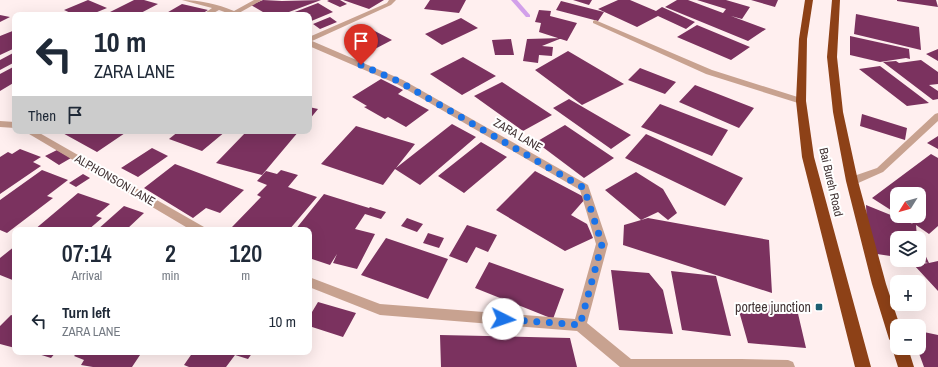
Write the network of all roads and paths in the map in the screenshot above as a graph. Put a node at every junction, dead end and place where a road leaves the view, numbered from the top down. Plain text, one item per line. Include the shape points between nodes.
1 (185, 0) edge
2 (259, 0) edge
3 (393, 0) edge
4 (809, 0) edge
5 (836, 0) edge
6 (203, 2) edge
7 (218, 7) junction
8 (210, 12) edge
9 (231, 12) edge
10 (239, 12) edge
11 (595, 22) dead end
12 (312, 40) edge
13 (312, 42) edge
14 (801, 101) junction
15 (938, 116) edge
16 (0, 124) edge
17 (12, 125) edge
18 (34, 134) edge
19 (852, 182) junction
20 (195, 227) edge
21 (312, 283) edge
22 (890, 319) edge
23 (580, 325) junction
24 (902, 355) edge
25 (628, 366) edge
26 (788, 367) edge
27 (863, 367) edge
28 (906, 367) edge

1 - 6 street
2 - 10 street
3 - 12 street
4 - 14 highway, Bai Bureh Road via 803,39
5 - 19 highway, Bai Bureh Road via 832,57 838,112
6 - 7 street
7 - 8 street
7 - 9 street
11 - 14 street via 709,72
13 - 23 street, ZARA LANE via 400,82 584,188 602,244
14 - 27 highway, Bai Bureh Road via 808,157
15 - 19 street via 880,170
16 - 17 street
18 - 20 street, ALPHONSON LANE
19 - 22 highway, Bai Bureh Road
21 - 23 street via 380,310
23 - 25 street
24 - 28 highway
25 - 26 street

